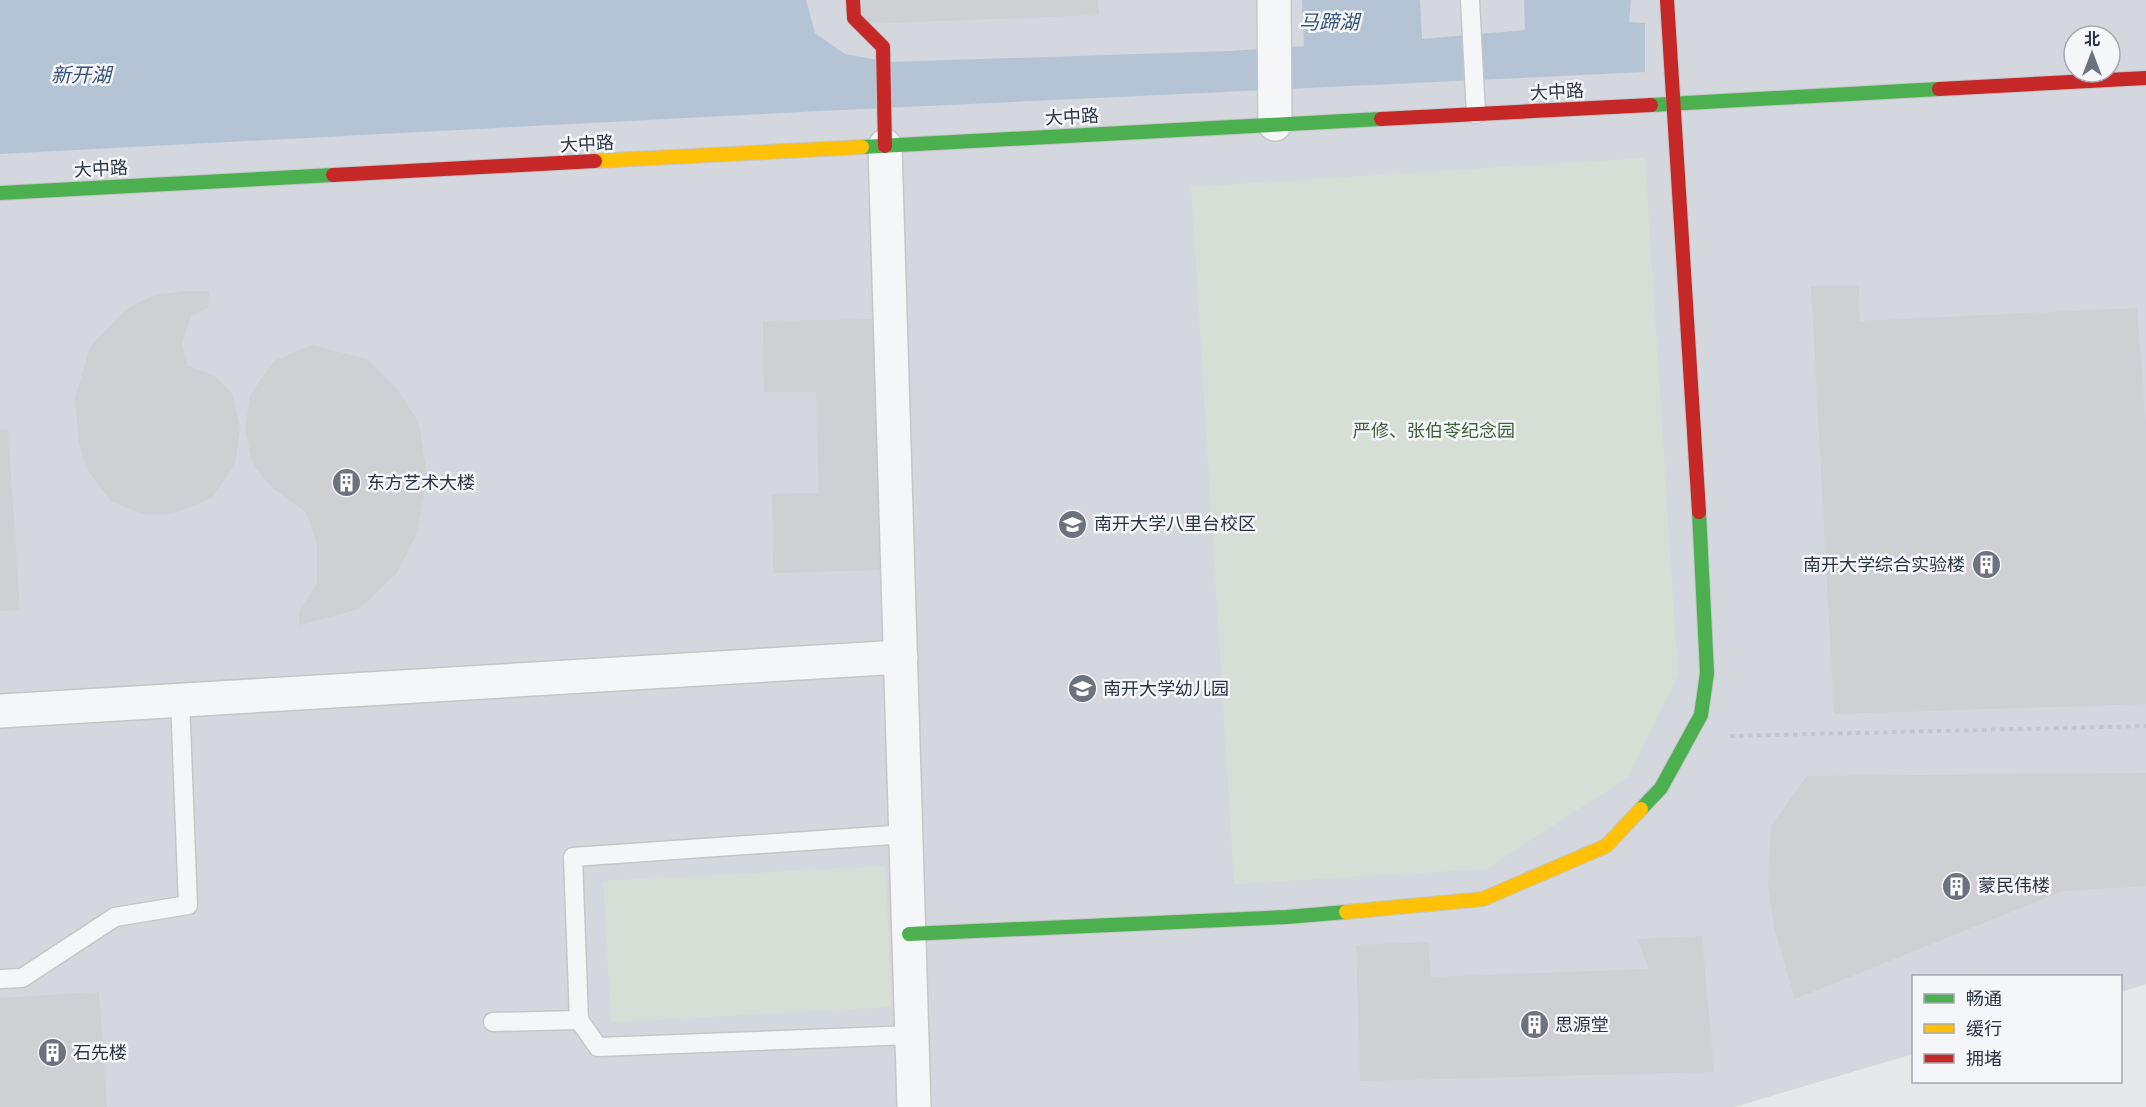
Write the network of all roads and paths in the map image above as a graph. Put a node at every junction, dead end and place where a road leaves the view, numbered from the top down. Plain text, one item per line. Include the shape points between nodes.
1 (853, 0) edge
2 (1274, 0) edge
3 (1470, 0) edge
4 (1667, 0) edge
5 (2146, 78) edge
6 (1672, 103) junction
7 (1275, 111) junction
8 (1476, 114) junction
9 (885, 133) junction
10 (0, 193) edge
11 (901, 657) junction
12 (180, 699) junction
13 (0, 711) edge
14 (2146, 726) edge
15 (1689, 737) junction
16 (906, 834) junction
17 (909, 934) junction
18 (0, 979) edge
19 (579, 1020) junction
20 (493, 1022) dead end
21 (912, 1035) junction
22 (915, 1107) edge

1 - 9 street via 854,18 883,47
2 - 7 street
3 - 8 lane
4 - 6 street
5 - 6 street, 大中路
6 - 8 street, 大中路
6 - 15 street via 1706,626 1707,673 1701,716
7 - 8 street, 大中路
7 - 9 street, 大中路
9 - 10 street, 大中路
9 - 11 street
11 - 12 street
11 - 16 street
12 - 13 street
12 - 18 lane via 188,905 115,917 22,978
14 - 15 path
15 - 17 street via 1661,788 1606,846 1483,899 1287,917
16 - 17 street
16 - 19 lane via 573,857
17 - 21 street
19 - 20 lane
19 - 21 lane via 598,1047
21 - 22 street

